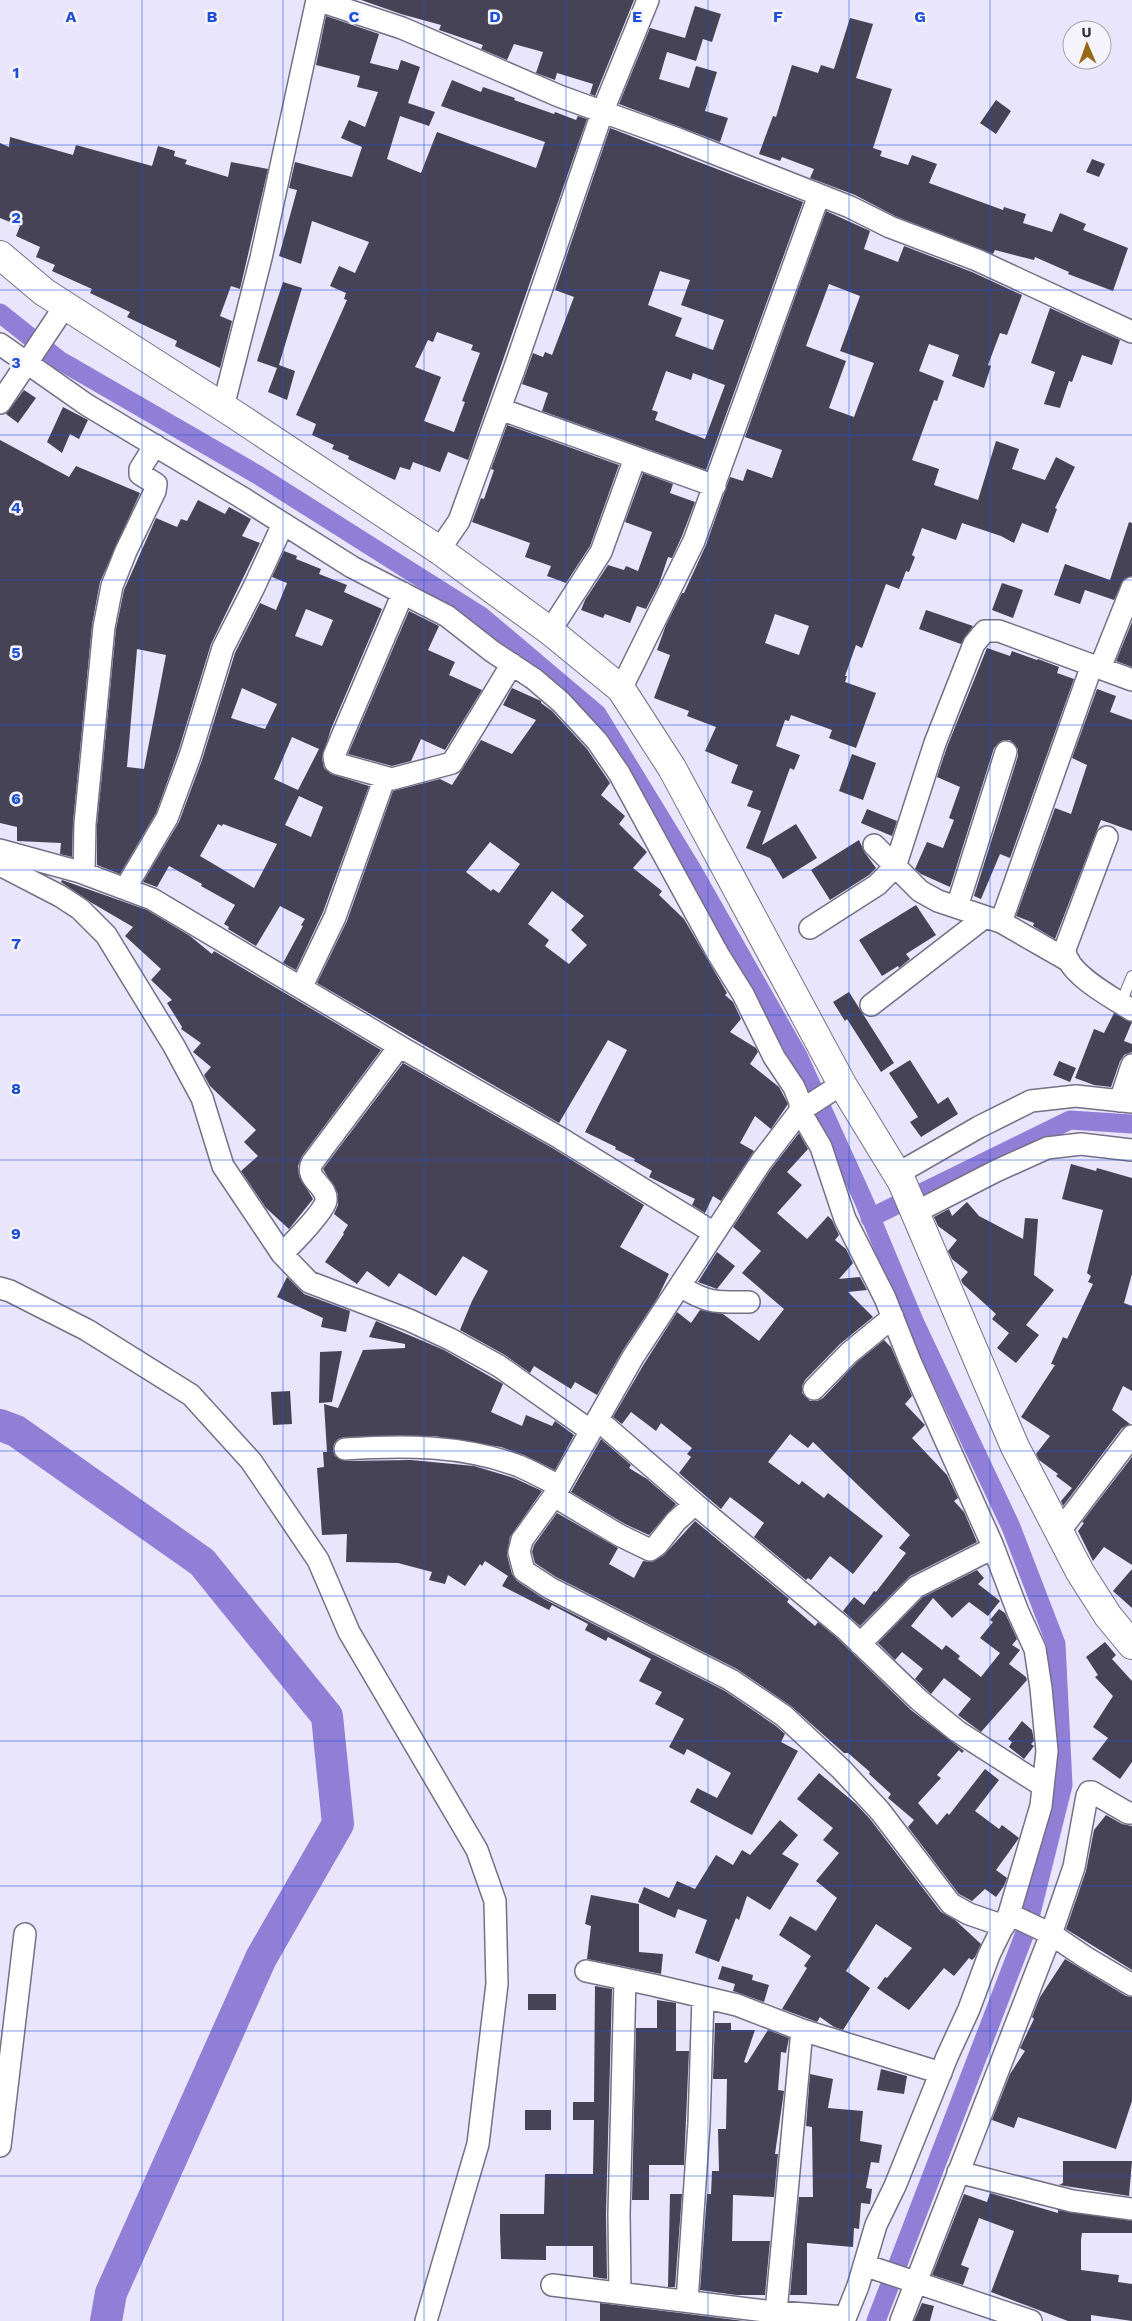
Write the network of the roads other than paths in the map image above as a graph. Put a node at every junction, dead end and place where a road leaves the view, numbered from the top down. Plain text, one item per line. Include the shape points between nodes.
1 (317, 0) edge
2 (648, 0) edge
3 (602, 113) junction
4 (819, 195) junction
5 (0, 256) edge
6 (65, 306) junction
7 (1132, 332) edge
8 (0, 344) edge
9 (28, 363) junction
10 (0, 403) edge
11 (224, 408) junction
12 (500, 409) junction
13 (155, 445) junction
14 (635, 458) junction
15 (715, 486) junction
16 (284, 524) junction
17 (439, 550) junction
18 (1132, 588) edge
19 (403, 593) junction
20 (550, 631) junction
21 (512, 664) junction
22 (1096, 666) junction
23 (1132, 680) edge
24 (621, 689) junction
25 (1006, 752) dead end
26 (386, 777) junction
27 (1107, 837) dead end
28 (874, 845) dead end
29 (0, 850) edge
30 (0, 865) edge
31 (895, 867) junction
32 (84, 873) junction
33 (125, 889) junction
34 (957, 907) junction
35 (993, 919) junction
36 (810, 928) dead end
37 (1068, 961) junction
38 (1132, 976) edge
39 (301, 988) junction
40 (871, 1006) dead end
41 (1127, 1006) edge
42 (399, 1046) junction
43 (1132, 1066) edge
44 (836, 1089) junction
45 (1126, 1102) edge
46 (804, 1109) junction
47 (1132, 1150) edge
48 (900, 1178) junction
49 (914, 1210) junction
50 (714, 1232) junction
51 (282, 1254) junction
52 (680, 1286) junction
53 (0, 1288) edge
54 (749, 1302) dead end
55 (892, 1317) junction
56 (814, 1389) dead end
57 (595, 1426) junction
58 (1132, 1436) edge
59 (345, 1449) dead end
60 (557, 1491) junction
61 (695, 1504) junction
62 (1060, 1532) junction
63 (993, 1548) junction
64 (860, 1644) junction
65 (1132, 1645) edge
66 (1043, 1786) junction
67 (1132, 1813) edge
68 (1011, 1919) junction
69 (1047, 1932) junction
70 (24, 1934) dead end
71 (586, 1971) dead end
72 (625, 1979) junction
73 (1132, 1985) edge
74 (703, 1997) junction
75 (802, 2030) junction
76 (940, 2073) junction
77 (0, 2146) edge
78 (958, 2172) junction
79 (1132, 2209) edge
80 (868, 2266) junction
81 (913, 2282) junction
82 (552, 2284) dead end
83 (620, 2292) junction
84 (687, 2300) junction
85 (776, 2312) junction
86 (844, 2319) edge
87 (426, 2321) edge
88 (901, 2321) edge
89 (1031, 2321) edge

1 - 3 street via 402,28
1 - 11 street via 262,258
2 - 3 street
3 - 4 street via 678,139
3 - 12 street
4 - 7 street via 890,227 977,260
4 - 15 street
5 - 6 main road
6 - 9 street
6 - 11 main road
8 - 9 street
9 - 10 street
9 - 13 street via 87,405
11 - 17 main road
12 - 14 street
12 - 17 street via 459,520
13 - 16 street
13 - 32 street via 140,469 140,474 156,484 155,491 112,586 104,627 85,824
14 - 15 street
14 - 20 street via 600,552
15 - 24 street via 694,541
16 - 19 street via 352,568
16 - 33 street via 223,648 167,818
17 - 20 main road
18 - 22 street
19 - 21 street via 447,616
19 - 26 street via 334,756 338,764
20 - 24 main road
21 - 26 street via 452,763 392,779
21 - 46 street via 561,702 597,741 619,773 718,954 744,994 774,1057
22 - 23 street
22 - 31 street via 999,631 985,631 981,635 974,644 935,743
22 - 35 street
24 - 44 main road via 672,768
25 - 34 street
26 - 39 street via 335,917
27 - 37 street via 1065,949
28 - 31 street
29 - 32 street
30 - 51 street via 60,896 80,910 106,936 202,1098 223,1166
31 - 34 street via 920,891
31 - 36 street via 877,885
32 - 33 street
33 - 39 street via 152,899
34 - 35 street
35 - 37 street
35 - 40 street
37 - 41 street via 1074,971
38 - 41 lane
39 - 42 street
42 - 50 street via 560,1138
42 - 51 street via 312,1164 311,1176 324,1192 326,1201
43 - 45 street
44 - 46 street
44 - 48 main road
45 - 48 street via 1076,1096 1030,1101 979,1126
46 - 50 street via 761,1162
46 - 55 street via 821,1147 845,1219
47 - 49 street via 1081,1144 1047,1148
48 - 49 main road
49 - 62 main road via 1015,1448
50 - 52 street
51 - 57 street via 309,1282 450,1339
52 - 54 street via 699,1298
52 - 57 street via 633,1357
53 - 87 street via 10,1290 87,1330 190,1395 251,1461 318,1560 349,1632 477,1850 495,1901 497,1984 478,2144
55 - 56 street via 848,1353
55 - 63 street
57 - 60 street
57 - 61 street
58 - 62 street
59 - 60 street via 416,1446 454,1450 519,1466
60 - 61 street via 619,1535 650,1550
60 - 68 street via 522,1540 519,1552 524,1570 550,1588 731,1680 784,1716 880,1811 952,1904 969,1914
61 - 64 street
62 - 65 main road via 1108,1616
63 - 64 street via 916,1587
63 - 66 street via 1035,1648 1047,1751
64 - 66 street via 919,1700 957,1730
66 - 68 street
67 - 69 street via 1089,1792 1074,1867
68 - 69 street
68 - 76 street via 989,1955
69 - 73 street
69 - 78 street
70 - 77 street
71 - 72 street
72 - 74 street
72 - 83 street
74 - 75 street via 737,2005
74 - 84 street via 699,2124
75 - 76 street
75 - 85 street
76 - 80 street via 909,2154 876,2225
78 - 79 street via 1072,2201
78 - 81 street
80 - 81 street
80 - 86 street
81 - 88 street
81 - 89 street
82 - 83 street
83 - 84 street
84 - 85 street
85 - 86 street

